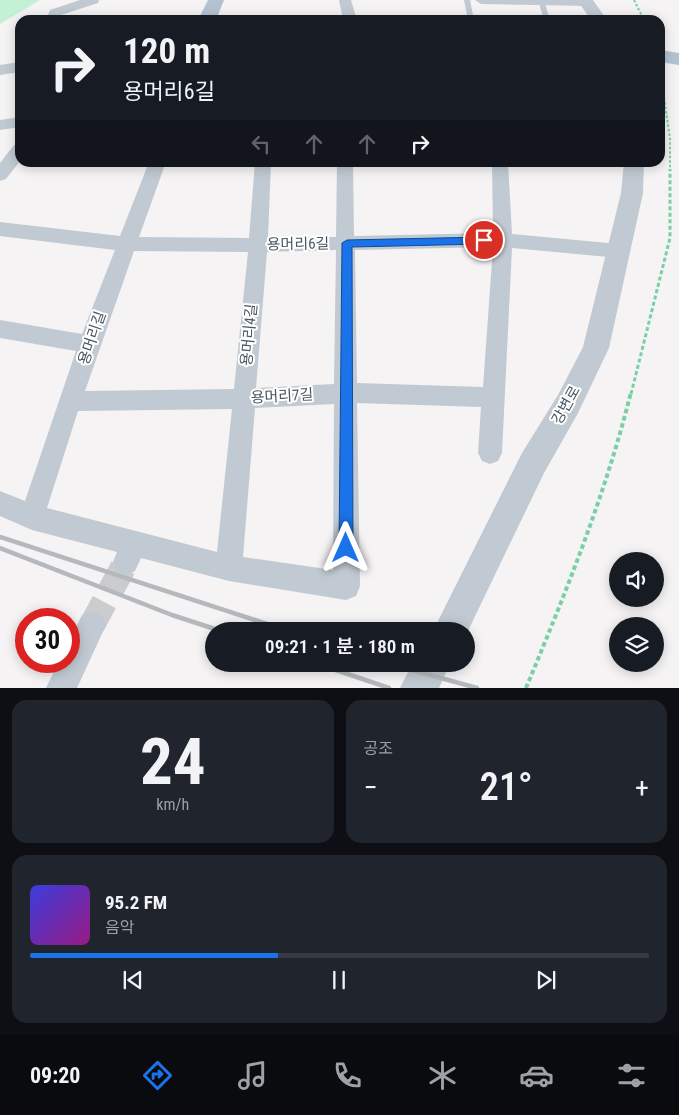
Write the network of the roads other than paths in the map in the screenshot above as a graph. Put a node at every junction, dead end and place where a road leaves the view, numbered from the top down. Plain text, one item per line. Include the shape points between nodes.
1 (93, 0) edge
2 (345, 0) edge
3 (467, 0) edge
4 (481, 0) edge
5 (542, 1) edge
6 (585, 1) edge
7 (55, 15) edge
8 (349, 15) edge
9 (470, 15) edge
10 (546, 15) edge
11 (595, 15) edge
12 (665, 57) edge
13 (679, 59) edge
14 (15, 68) edge
15 (0, 70) edge
16 (15, 123) edge
17 (0, 125) edge
18 (15, 156) edge
19 (156, 167) edge
20 (263, 167) edge
21 (345, 167) edge
22 (500, 167) edge
23 (634, 167) edge
24 (0, 175) edge
25 (0, 229) edge
26 (503, 240) junction
27 (347, 243) junction
28 (126, 244) junction
29 (258, 245) junction
30 (619, 251) junction
31 (0, 329) edge
32 (90, 344) junction
33 (346, 393) junction
34 (493, 397) junction
35 (243, 399) junction
36 (72, 401) junction
37 (490, 453) dead end
38 (0, 503) edge
39 (32, 517) junction
40 (228, 568) junction
41 (454, 622) edge
42 (92, 625) tunnel mouth
43 (427, 672) edge
44 (61, 688) edge
45 (418, 688) edge

1 - 7 street
2 - 8 street
3 - 9 lane
4 - 5 street
5 - 6 street
5 - 10 lane
6 - 11 street
12 - 13 main road
14 - 15 street
16 - 17 street
18 - 24 street
19 - 28 street, 용머리길
20 - 29 street, 용머리4길
21 - 27 street
22 - 26 street
23 - 30 street, 강변로 via 632,193
25 - 28 street, 용머리6길
26 - 27 street, 용머리6길
26 - 30 street, 용머리6길
26 - 34 street
27 - 29 street, 용머리6길
27 - 33 street
28 - 29 street, 용머리6길
28 - 32 street, 용머리길
29 - 35 street, 용머리4길
30 - 41 street, 강변로 via 596,348 533,463
31 - 32 street
32 - 36 street, 용머리길
33 - 34 street, 용머리7길
33 - 35 street, 용머리7길
33 - 40 street via 346,586
34 - 37 street
35 - 36 street, 용머리7길
35 - 40 street, 용머리4길
36 - 39 street, 용머리길
38 - 39 street
39 - 40 street via 130,553
42 - 44 street
43 - 45 street

